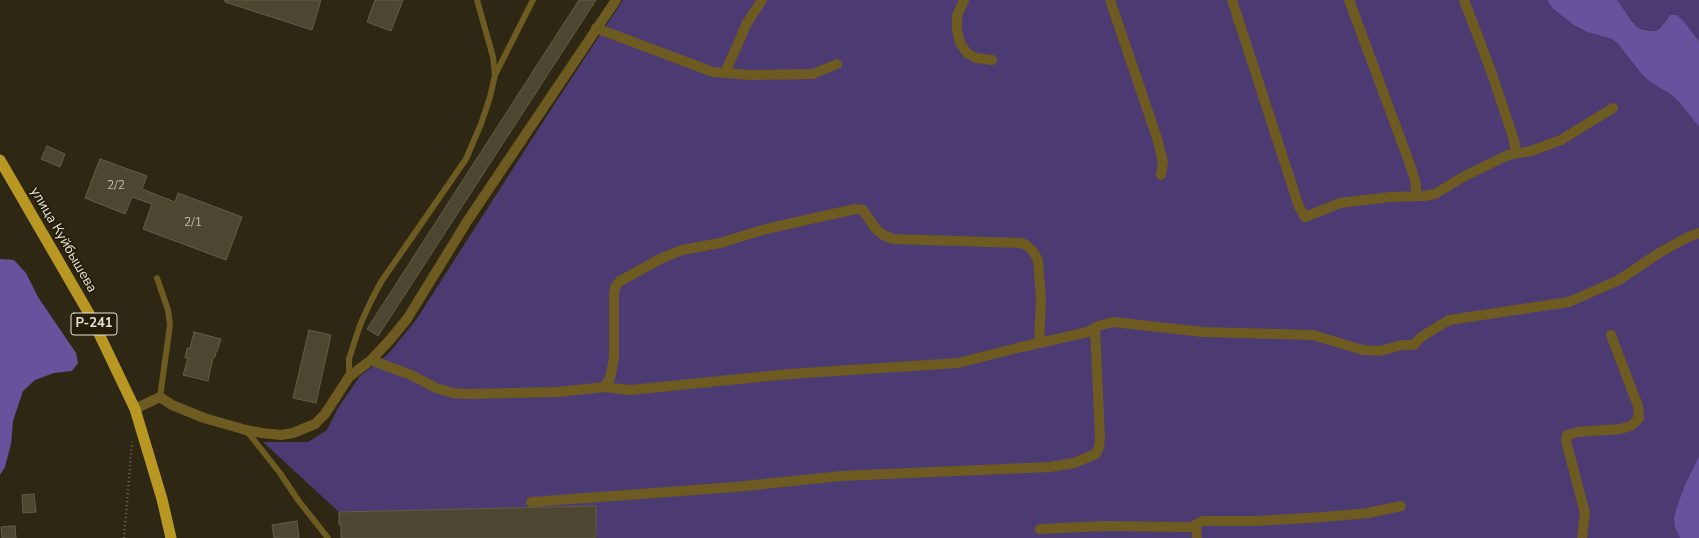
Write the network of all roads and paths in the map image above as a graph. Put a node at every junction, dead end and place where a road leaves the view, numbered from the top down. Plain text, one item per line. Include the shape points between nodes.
1 (477, 0) edge
2 (533, 0) edge
3 (616, 0) edge
4 (762, 0) edge
5 (964, 0) edge
6 (1110, 0) edge
7 (1232, 0) edge
8 (1349, 0) edge
9 (1464, 0) edge
10 (596, 28) junction
11 (992, 60) dead end
12 (837, 64) dead end
13 (725, 73) junction
14 (495, 75) junction
15 (1613, 108) dead end
16 (1516, 154) junction
17 (0, 160) edge
18 (1160, 175) dead end
19 (1417, 196) junction
20 (1699, 232) edge
21 (157, 278) dead end
22 (1095, 327) junction
23 (1611, 335) dead end
24 (1039, 343) junction
25 (371, 360) junction
26 (349, 378) junction
27 (605, 387) junction
28 (160, 397) junction
29 (135, 409) junction
30 (246, 430) junction
31 (132, 439) dead end
32 (531, 502) dead end
33 (1401, 506) dead end
34 (1196, 524) junction
35 (1040, 529) dead end
36 (124, 538) edge
37 (171, 538) edge
38 (328, 538) edge
39 (1197, 538) edge
40 (1582, 538) edge

1 - 14 lane via 493,57
2 - 14 lane
3 - 10 street
4 - 13 street via 747,22
5 - 11 street via 957,16 960,43 967,53 976,58
6 - 18 street via 1158,138 1163,162
7 - 19 street via 1299,207 1305,217 1340,203
8 - 19 street via 1415,180
9 - 16 street via 1491,71 1514,140
10 - 13 street via 701,68
10 - 25 street via 468,220 407,319
12 - 13 street via 813,74
14 - 26 lane via 483,117 466,159 381,282 371,301 360,325 350,359
15 - 16 street via 1561,140
16 - 19 street via 1508,155 1463,177 1435,194
17 - 29 highway, улица Куйбышева / Р-241 via 91,317
20 - 22 street via 1659,253 1619,280 1569,302 1449,320 1421,337 1414,345 1402,345 1380,351 1363,350 1313,335 1203,332 1113,322
21 - 28 lane via 168,310 170,325
22 - 24 street via 1088,332
22 - 32 street via 1099,443 1096,454 1074,463 1050,467 841,476 734,487
23 - 40 street via 1638,406 1640,418 1631,426 1620,429 1567,435 1566,441 1585,513
24 - 27 street via 958,363 789,374 630,390
24 - 27 street via 1041,300 1038,260 1026,245 893,239 875,228 863,210 855,209 682,250 620,281 615,287 614,295 614,359 610,378
25 - 26 street
25 - 27 street via 436,388 454,393 557,392
26 - 30 street via 325,414 315,424 281,435
28 - 29 street
28 - 30 street via 190,413
29 - 37 highway, улица Куйбышева / Р-241
30 - 38 lane
31 - 36 path
33 - 34 street via 1323,517 1202,521
34 - 35 street via 1186,527 1104,526
34 - 39 street

